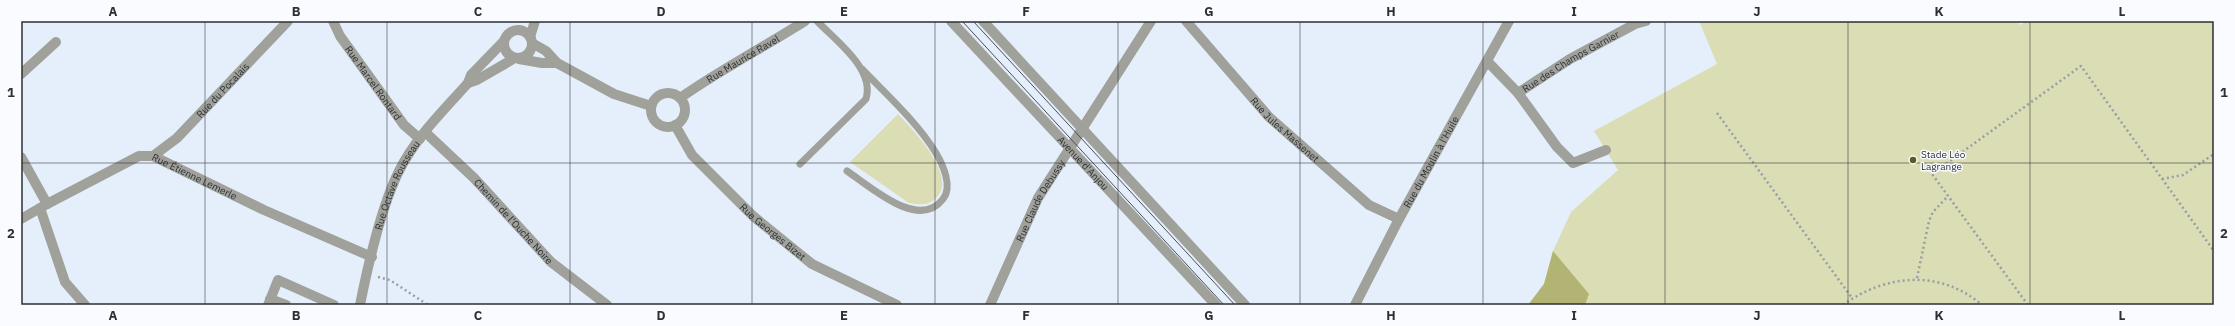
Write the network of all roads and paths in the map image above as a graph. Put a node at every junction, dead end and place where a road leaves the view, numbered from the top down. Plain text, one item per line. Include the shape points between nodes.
1 (288, 21) edge
2 (333, 21) edge
3 (535, 21) edge
4 (805, 21) edge
5 (817, 21) edge
6 (951, 21) edge
7 (983, 21) edge
8 (1151, 21) edge
9 (1186, 21) edge
10 (1509, 21) edge
11 (1646, 21) edge
12 (516, 26) edge
13 (531, 40) junction
14 (504, 41) junction
15 (56, 42) dead end
16 (517, 58) junction
17 (1487, 61) junction
18 (558, 63) junction
19 (862, 69) junction
20 (21, 74) edge
21 (468, 83) junction
22 (1518, 92) junction
23 (680, 98) junction
24 (651, 106) junction
25 (1717, 113) dead end
26 (675, 125) junction
27 (1082, 127) junction
28 (422, 135) junction
29 (1070, 149) junction
30 (1606, 150) dead end
31 (2214, 154) edge
32 (153, 156) junction
33 (21, 157) edge
34 (800, 164) dead end
35 (847, 171) dead end
36 (2162, 179) junction
37 (1948, 196) junction
38 (44, 206) junction
39 (1400, 219) junction
40 (21, 220) edge
41 (2214, 251) edge
42 (372, 257) junction
43 (366, 274) junction
44 (1917, 278) junction
45 (1852, 298) junction
46 (269, 302) edge
47 (85, 305) edge
48 (286, 305) edge
49 (334, 305) edge
50 (360, 305) edge
51 (428, 305) edge
52 (607, 305) edge
53 (897, 305) edge
54 (990, 305) edge
55 (1216, 305) edge
56 (1245, 305) edge
57 (1355, 305) edge
58 (1843, 305) edge
59 (1982, 305) edge
60 (2028, 305) edge

1 - 32 street, Rue du Pocalais via 178,138
2 - 28 street, Rue Marcel Rontard via 340,36 404,125
3 - 13 street
4 - 23 street, Rue Maurice Ravel
5 - 19 lane
6 - 29 street, Avenue d'Anjou
7 - 27 street
8 - 27 street, Rue Claude Debussy
9 - 39 street, Rue Jules Massenet via 1269,117 1368,205
10 - 17 street, Rue du Moulin à l'Huile
11 - 22 street, Rue des Champs Garnier via 1635,24 1570,59
12 - 13 street
12 - 14 street
13 - 16 street via 530,51
13 - 18 street
14 - 16 street via 507,54
14 - 21 street, Rue Octave Rousseau via 471,75
15 - 20 street
16 - 18 street
16 - 21 street, Rue Octave Rousseau
17 - 22 street, Rue des Champs Garnier
17 - 39 street, Rue du Moulin à l'Huile
18 - 24 street via 614,94
19 - 34 lane via 867,80 866,99
19 - 35 lane via 926,137 945,173 945,197 937,207 925,211 912,211
21 - 28 street, Rue Octave Rousseau
22 - 30 street, Rue des Champs Garnier via 1557,147 1573,163
23 - 24 street via 669,92 663,93 653,100
23 - 26 street via 685,113
24 - 26 street via 653,118 657,123 663,126
25 - 45 path
26 - 53 street, Rue Georges Bizet via 692,155 753,216 812,264
27 - 29 street, Rue Claude Debussy
27 - 56 street
28 - 42 street, Rue Octave Rousseau via 393,184
28 - 52 street, Chemin de l'Ouche Noire via 474,178 551,262
29 - 54 street, Rue Claude Debussy via 1038,198
29 - 55 street, Avenue d'Anjou
31 - 36 path via 2183,175
32 - 38 street, Rue Étienne Lemerle via 139,156
32 - 42 street, Rue Étienne Lemerle via 264,210
33 - 38 street
36 - 37 path via 2081,66 1932,174
36 - 41 path
37 - 44 path via 1928,221
37 - 60 path
38 - 40 street, Rue Étienne Lemerle
38 - 47 street via 66,282
39 - 57 street, Rue du Moulin à l'Huile
42 - 43 street, Rue Octave Rousseau
43 - 50 street, Rue Octave Rousseau
43 - 51 path via 390,280
44 - 45 path via 1882,285
44 - 59 path via 1955,287
45 - 58 path
46 - 48 street
46 - 49 street via 278,280

